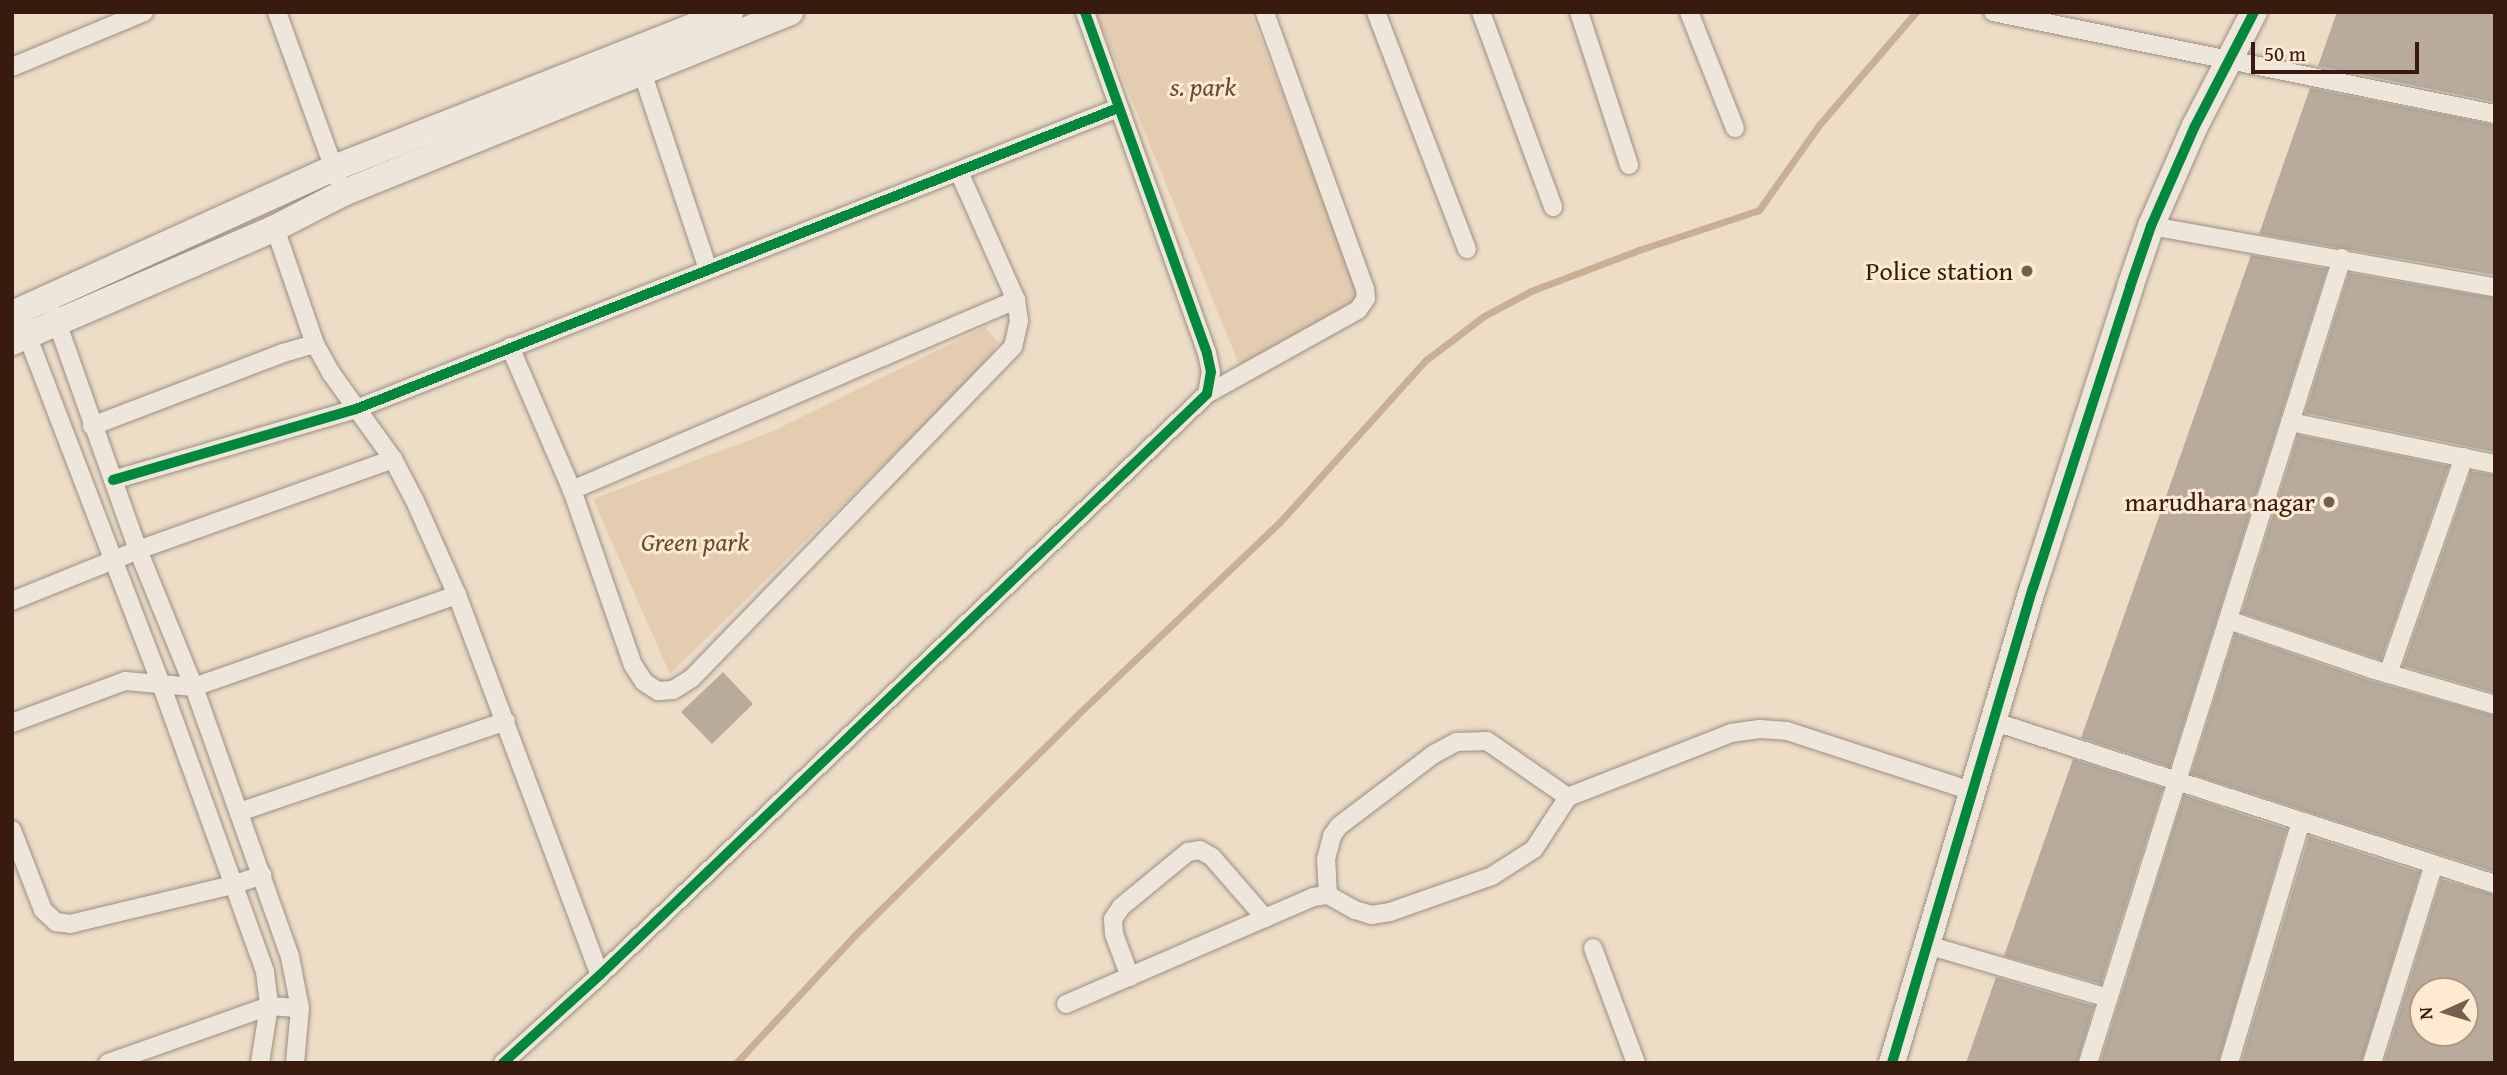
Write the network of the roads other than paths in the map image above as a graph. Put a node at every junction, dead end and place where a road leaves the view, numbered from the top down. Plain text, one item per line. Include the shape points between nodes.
1 (144, 12) edge
2 (277, 12) edge
3 (730, 12) edge
4 (790, 12) edge
5 (1085, 12) edge
6 (1265, 12) edge
7 (1376, 12) edge
8 (1481, 12) edge
9 (1579, 12) edge
10 (1689, 12) edge
11 (1993, 12) edge
12 (2254, 12) edge
13 (119, 17) edge
14 (2228, 59) junction
15 (638, 61) junction
16 (12, 67) edge
17 (1118, 108) junction
18 (2495, 114) edge
19 (1735, 128) dead end
20 (1629, 165) dead end
21 (959, 172) junction
22 (339, 181) junction
23 (1553, 207) dead end
24 (2151, 226) junction
25 (275, 228) junction
26 (1467, 249) dead end
27 (2342, 258) junction
28 (708, 270) junction
29 (2495, 287) edge
30 (1016, 300) junction
31 (53, 309) junction
32 (15, 313) edge
33 (20, 340) edge
34 (315, 345) junction
35 (510, 346) junction
36 (1207, 394) junction
37 (356, 409) junction
38 (2290, 422) junction
39 (92, 426) junction
40 (2464, 457) junction
41 (393, 459) junction
42 (2495, 464) edge
43 (113, 480) junction
44 (572, 490) junction
45 (138, 550) junction
46 (114, 559) junction
47 (457, 596) junction
48 (12, 601) edge
49 (2228, 620) junction
50 (2388, 674) junction
51 (160, 684) junction
52 (194, 687) junction
53 (2495, 705) edge
54 (1992, 721) junction
55 (506, 722) junction
56 (12, 723) edge
57 (2177, 781) junction
58 (1972, 791) junction
59 (1568, 797) junction
60 (239, 812) junction
61 (2301, 821) junction
62 (12, 830) edge
63 (2434, 864) junction
64 (262, 875) junction
65 (2495, 884) edge
66 (232, 885) junction
67 (1328, 895) junction
68 (1265, 918) junction
69 (1927, 944) junction
70 (1593, 948) dead end
71 (600, 975) junction
72 (1130, 977) junction
73 (2108, 998) junction
74 (1066, 1004) dead end
75 (269, 1006) junction
76 (300, 1008) junction
77 (108, 1063) edge
78 (260, 1063) edge
79 (295, 1063) edge
80 (503, 1063) edge
81 (1636, 1063) edge
82 (1892, 1063) edge
83 (2088, 1063) edge
84 (2229, 1063) edge
85 (2372, 1063) edge

1 - 13 street
2 - 22 street
3 - 15 street
4 - 15 street
5 - 17 street
6 - 36 street via 1366,298 1358,310
7 - 26 street
8 - 23 street
9 - 20 street
10 - 19 street
11 - 14 street
12 - 14 street
13 - 16 street
14 - 18 street
14 - 24 street
15 - 22 street
15 - 28 street
17 - 21 street
17 - 36 street via 1207,353 1211,372
21 - 28 street
21 - 30 street
22 - 25 street
22 - 31 street
24 - 27 street
24 - 54 street
25 - 31 street
25 - 34 street
27 - 29 street
27 - 38 street
28 - 35 street
30 - 44 street
30 - 44 street via 1019,321 1013,347 692,678 673,691 658,691 644,682 633,665
31 - 32 street
31 - 33 street
31 - 39 street
32 - 33 street
33 - 46 street
34 - 37 street
34 - 39 street
35 - 37 street
35 - 44 street
36 - 71 street
37 - 41 street
37 - 43 street
38 - 40 street
38 - 49 street
39 - 43 street
40 - 42 street
40 - 50 street
41 - 45 street
41 - 47 street
43 - 45 street
45 - 46 street
45 - 52 street
46 - 48 street
46 - 51 street
47 - 52 street
47 - 55 street
49 - 50 street
49 - 57 street
50 - 53 street
51 - 52 street
51 - 56 street via 125,681
51 - 66 street
52 - 60 street
54 - 57 street
54 - 58 street
55 - 60 street
55 - 71 street
57 - 61 street
57 - 73 street
58 - 59 street via 1787,731 1760,729 1731,733
58 - 69 street
59 - 67 street via 1534,849 1492,876 1371,915
59 - 67 street via 1487,741 1457,742 1434,754 1339,826 1326,859
60 - 64 street
61 - 63 street
61 - 84 street
62 - 66 street via 43,910 56,922 70,924
63 - 65 street
63 - 85 street
64 - 66 street
64 - 76 street via 290,957
66 - 75 street via 265,972
67 - 68 street
68 - 72 street
68 - 72 street via 1212,857 1200,850 1188,852 1121,907 1113,919
69 - 73 street
69 - 82 street
70 - 81 street
71 - 80 street
72 - 74 street
73 - 83 street
75 - 76 street
75 - 77 street
75 - 78 street
76 - 79 street

